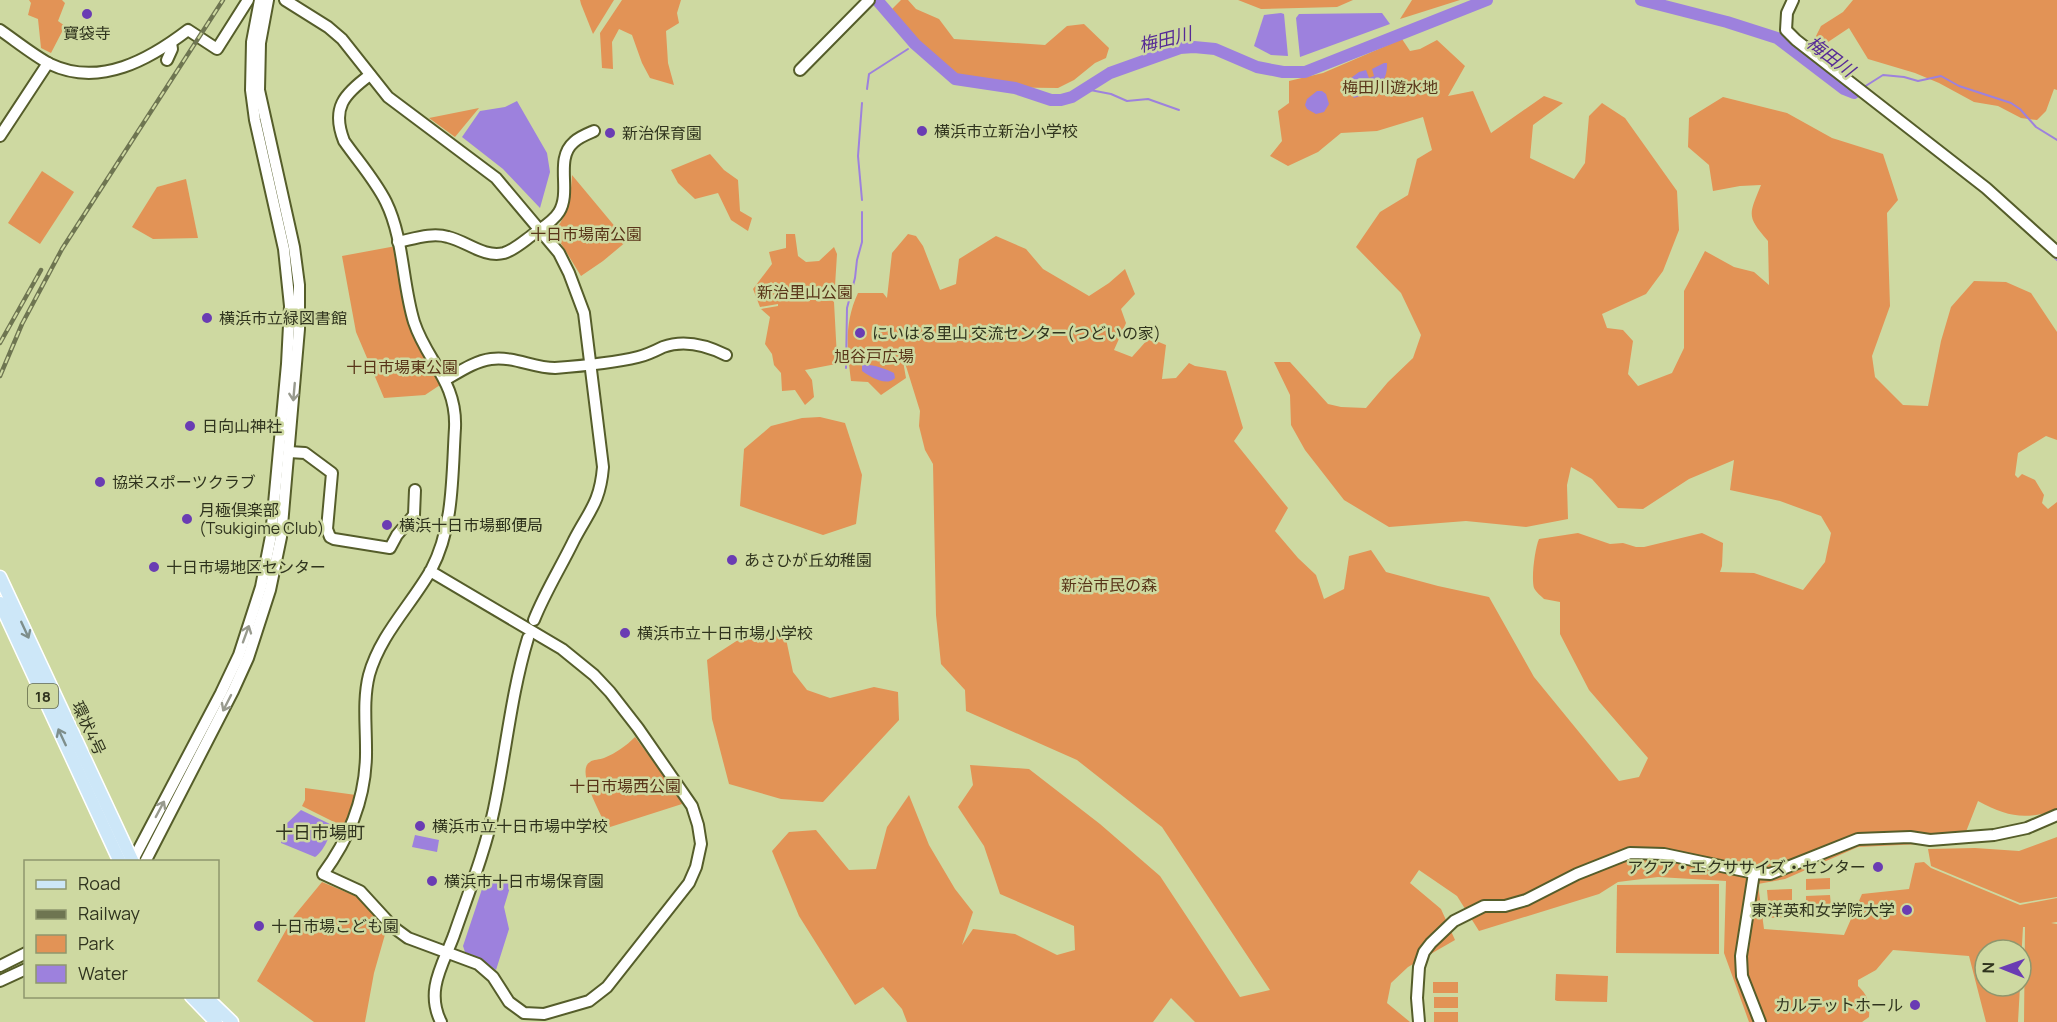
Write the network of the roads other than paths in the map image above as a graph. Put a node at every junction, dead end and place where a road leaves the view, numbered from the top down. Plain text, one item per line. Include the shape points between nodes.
1 (248, 0) edge
2 (260, 0) edge
3 (268, 0) edge
4 (285, 0) edge
5 (307, 0) edge
6 (868, 0) edge
7 (1793, 0) edge
8 (299, 9) junction
9 (0, 30) edge
10 (171, 43) junction
11 (167, 60) dead end
12 (48, 63) junction
13 (800, 70) dead end
14 (370, 75) junction
15 (594, 131) dead end
16 (0, 136) edge
17 (540, 229) junction
18 (398, 242) junction
19 (2057, 252) edge
20 (726, 355) dead end
21 (591, 363) junction
22 (445, 380) junction
23 (287, 420) junction
24 (289, 452) junction
25 (415, 490) dead end
26 (430, 571) junction
27 (0, 576) edge
28 (0, 603) edge
29 (534, 620) dead end
30 (528, 638) dead end
31 (2057, 815) edge
32 (131, 860) edge
33 (132, 860) edge
34 (133, 860) edge
35 (133, 860) edge
36 (1754, 873) junction
37 (447, 953) junction
38 (24, 954) edge
39 (0, 966) edge
40 (24, 970) edge
41 (0, 981) edge
42 (193, 998) edge
43 (207, 998) edge
44 (216, 1022) edge
45 (232, 1022) edge
46 (441, 1022) edge
47 (448, 1022) edge
48 (1419, 1022) edge
49 (1760, 1022) edge

1 - 10 street via 217,49 190,30
2 - 23 street via 252,42 251,90 284,249 290,306
3 -> 23 street via 260,43 259,90 299,285 299,329
4 - 8 street
5 - 8 street
6 - 13 street
7 - 19 street via 1786,30 1796,40 1986,188
8 - 14 street via 342,39
9 - 12 street
10 - 11 street
10 - 12 street via 129,67 102,72 74,71
12 - 16 street
14 - 17 street via 388,97 496,178
14 - 18 street via 348,92 342,102 338,115 340,130 386,201
15 - 17 street via 568,148 560,210
17 - 18 street via 513,249 493,254 448,237 427,236
17 - 21 street via 559,253 579,295
18 - 22 street via 415,323
20 - 21 street via 688,343 665,346 634,358
21 - 22 street via 546,367 493,358
21 - 29 street via 602,485
22 - 26 street via 456,416 449,516
23 - 24 street
34 -> 23 street via 221,693 249,626 271,536
24 - 25 street via 305,453 332,473 327,529 334,539 390,548 414,514
24 -> 35 street via 278,556 259,629 231,697
26 - 37 street via 373,664 365,711 362,792 342,846 323,874 360,891 408,938
26 - 37 street via 552,643 594,675 686,794 700,835 700,852 689,883 607,987 589,1001 544,1014 524,1012 509,1002 487,970
27 -> 33 main road, 環状4号 / 18
32 -> 28 main road, 環状4号 / 18
30 - 37 street via 483,853
31 - 36 street via 2027,828 1994,835 1930,840 1858,839 1770,874
36 - 48 street via 1664,854 1630,853 1526,900 1484,906 1454,921 1424,952 1417,975
36 - 49 street via 1741,956 1742,976
37 - 46 street via 434,991
37 - 47 street via 439,990
38 - 39 street
40 - 41 street
42 - 44 main road
43 - 45 main road

